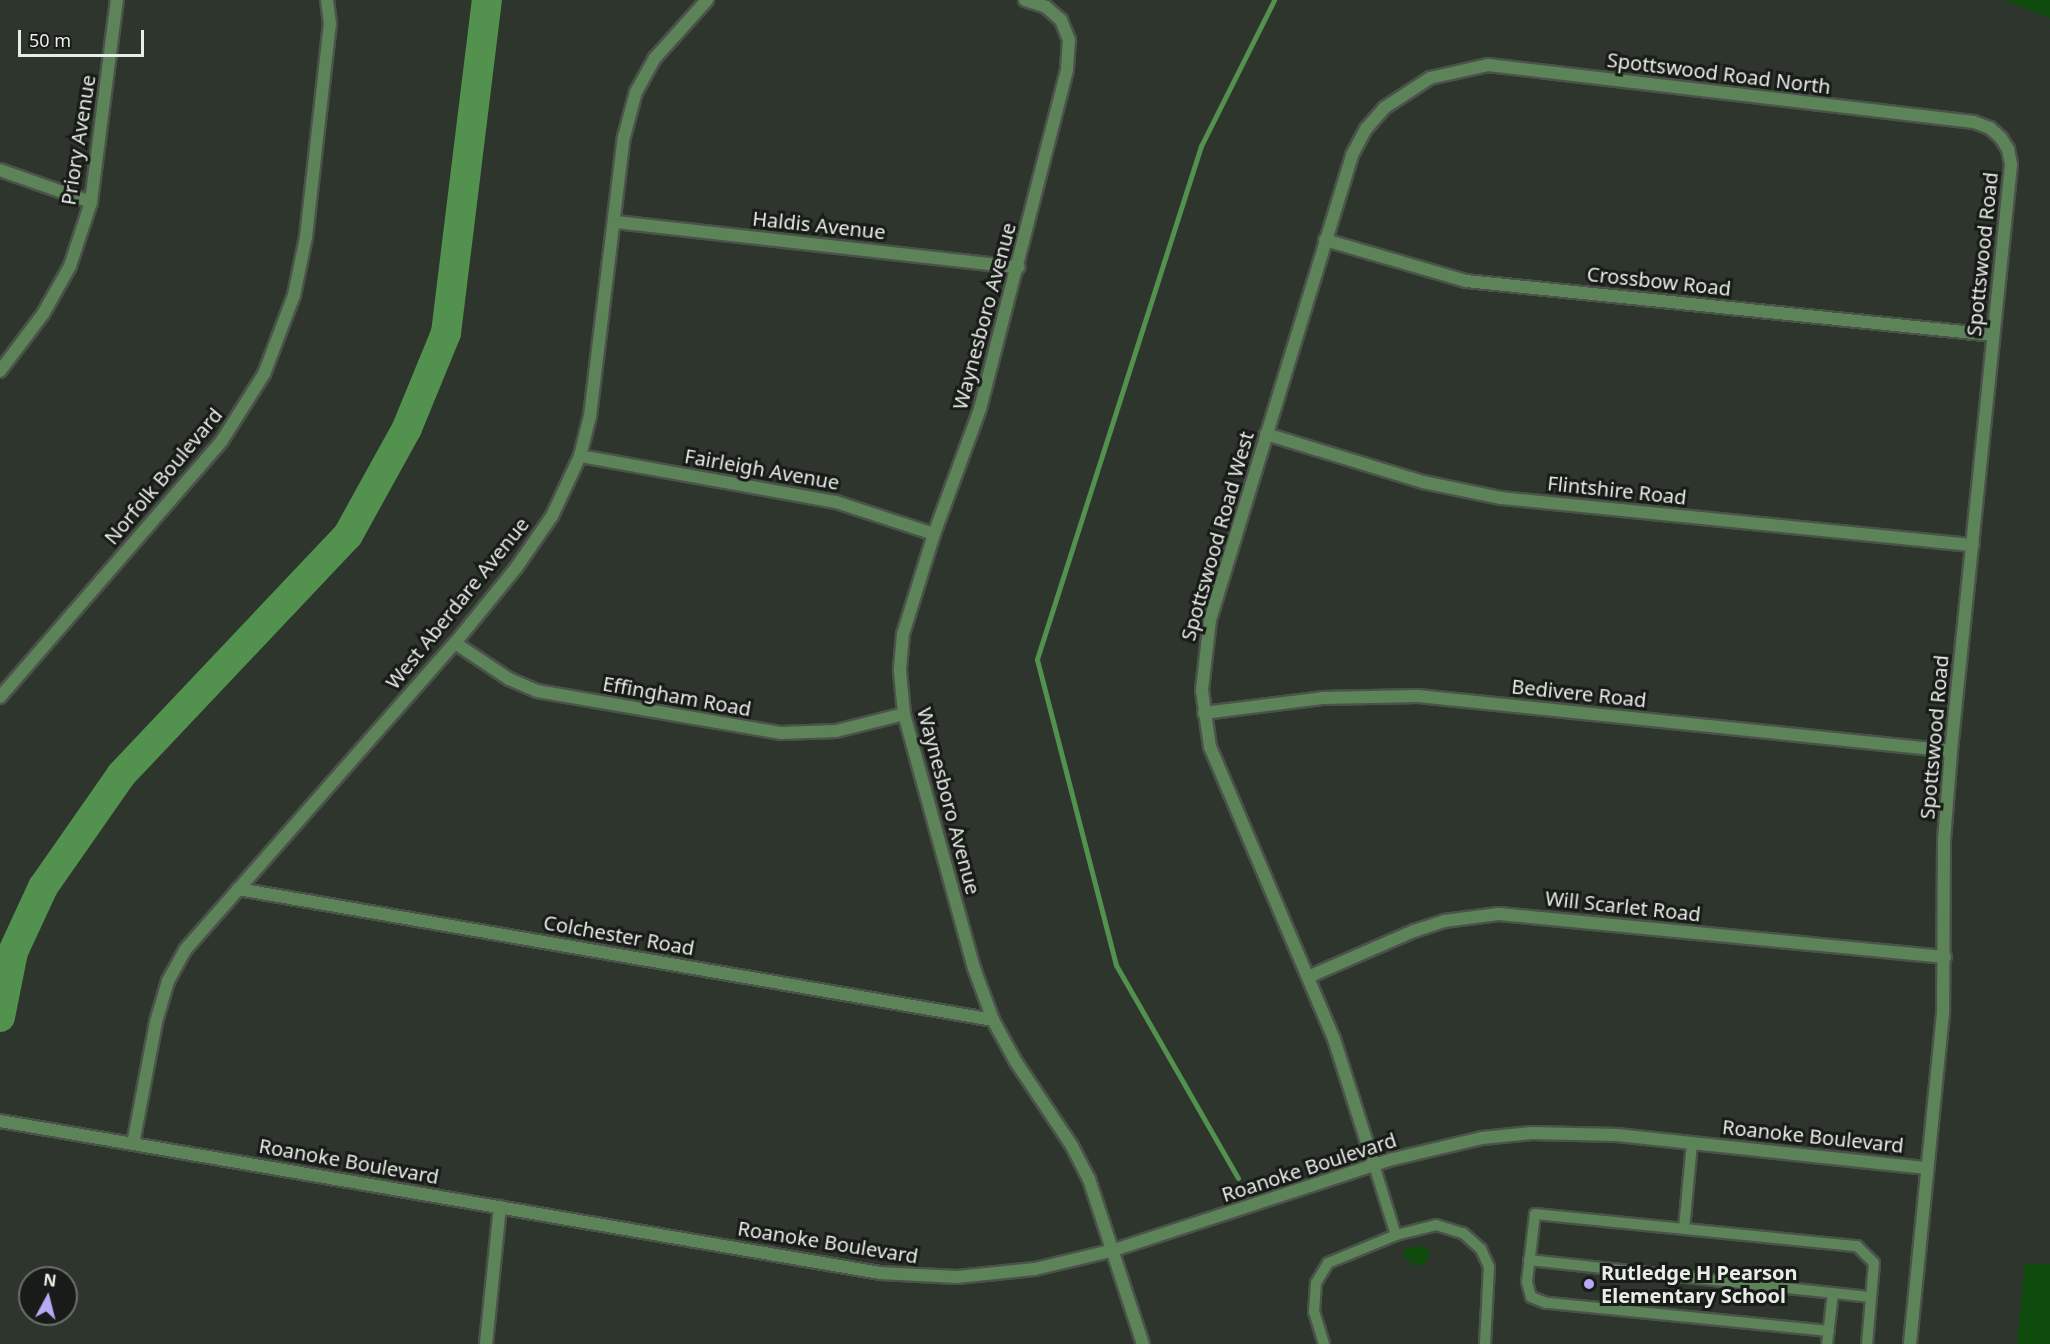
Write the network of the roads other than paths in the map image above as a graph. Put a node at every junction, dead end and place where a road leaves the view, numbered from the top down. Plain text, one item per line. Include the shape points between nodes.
1 (117, 0) edge
2 (327, 0) edge
3 (707, 0) edge
4 (1026, 0) edge
5 (1430, 78) joint
6 (2001, 138) joint
7 (0, 170) edge
8 (91, 202) junction
9 (615, 222) junction
10 (1325, 240) junction
11 (1018, 267) junction
12 (1993, 335) junction
13 (0, 371) edge
14 (1266, 434) junction
15 (580, 456) junction
16 (934, 534) junction
17 (1973, 545) junction
18 (455, 643) junction
19 (0, 697) edge
20 (1204, 713) junction
21 (904, 714) junction
22 (1951, 751) junction
23 (238, 889) junction
24 (1944, 957) junction
25 (1308, 977) junction
26 (993, 1020) junction
27 (0, 1121) edge
28 (1692, 1142) junction
29 (133, 1144) junction
30 (1374, 1165) junction
31 (1927, 1168) junction
32 (500, 1207) junction
33 (1684, 1229) junction
34 (1396, 1235) junction
35 (1114, 1250) junction
36 (1529, 1260) junction
37 (1833, 1293) junction
38 (1871, 1297) junction
39 (1829, 1331) junction
40 (486, 1344) edge
41 (1143, 1344) edge
42 (1324, 1344) edge
43 (1485, 1344) edge
44 (1827, 1344) edge
45 (1867, 1344) edge
46 (1910, 1344) edge

1 - 8 street, Priory Avenue
2 - 19 street, Norfolk Boulevard via 330,24 306,237 294,295 264,374 221,442
3 - 9 street, West Aberdare Avenue via 655,57 636,92 624,137
4 - 11 street, Waynesboro Avenue via 1046,7 1061,21 1069,40 1067,70
5 - 6 street, Spottswood Road North via 1488,65 1974,122
5 - 10 street, Spottswood Road West via 1384,108 1366,129 1352,155
6 - 12 street, Spottswood Road via 2011,165
7 - 8 street
8 - 13 street, Priory Avenue via 70,266 43,314
9 - 11 street, Haldis Avenue
9 - 15 street, West Aberdare Avenue via 599,364
10 - 12 street, Crossbow Road via 1466,281
10 - 14 street, Spottswood Road West
11 - 16 street, Waynesboro Avenue via 981,409
12 - 17 street, Spottswood Road
14 - 17 street, Flintshire Road via 1423,482 1501,498
14 - 20 street, Spottswood Road West via 1210,620 1203,667
15 - 16 street, Fairleigh Avenue via 836,502
15 - 18 street, West Aberdare Avenue via 552,516
16 - 21 street, Waynesboro Avenue via 903,634 900,671
17 - 22 street, Spottswood Road
18 - 21 street, Effingham Road via 509,680 537,691 781,733 836,731
18 - 23 street, West Aberdare Avenue
20 - 22 street, Bedivere Road via 1332,697 1418,696
20 - 25 street, Spottswood Road West via 1210,747 1227,793
21 - 26 street, Waynesboro Avenue via 974,968
22 - 24 street, Spottswood Road via 1944,839
23 - 26 street, Colchester Road
23 - 29 street, West Aberdare Avenue via 185,950 168,981 156,1022
24 - 25 street, Will Scarlet Road via 1498,915 1444,921
24 - 31 street, Spottswood Road via 1943,1013
25 - 30 street, Spottswood Road West via 1334,1039
26 - 35 street, Waynesboro Avenue via 1072,1146 1089,1179
27 - 29 street, Roanoke Boulevard
28 - 30 street, Roanoke Boulevard via 1532,1133 1462,1142
28 - 31 street, Roanoke Boulevard
28 - 33 lane
29 - 32 street, Roanoke Boulevard
30 - 34 lane
30 - 35 street, Roanoke Boulevard
31 - 46 street, Spottswood Road
32 - 35 street, Roanoke Boulevard via 916,1276 1012,1273
32 - 40 street
33 - 36 lane via 1535,1214
33 - 38 lane via 1857,1246 1874,1263
34 - 42 lane via 1328,1263 1316,1283 1314,1312
34 - 43 lane via 1436,1225 1463,1233 1481,1249 1489,1267
35 - 41 street, Waynesboro Avenue
36 - 37 lane
36 - 39 lane via 1527,1282 1532,1297 1546,1303
37 - 38 lane
37 - 39 lane
38 - 45 lane
39 - 44 lane

